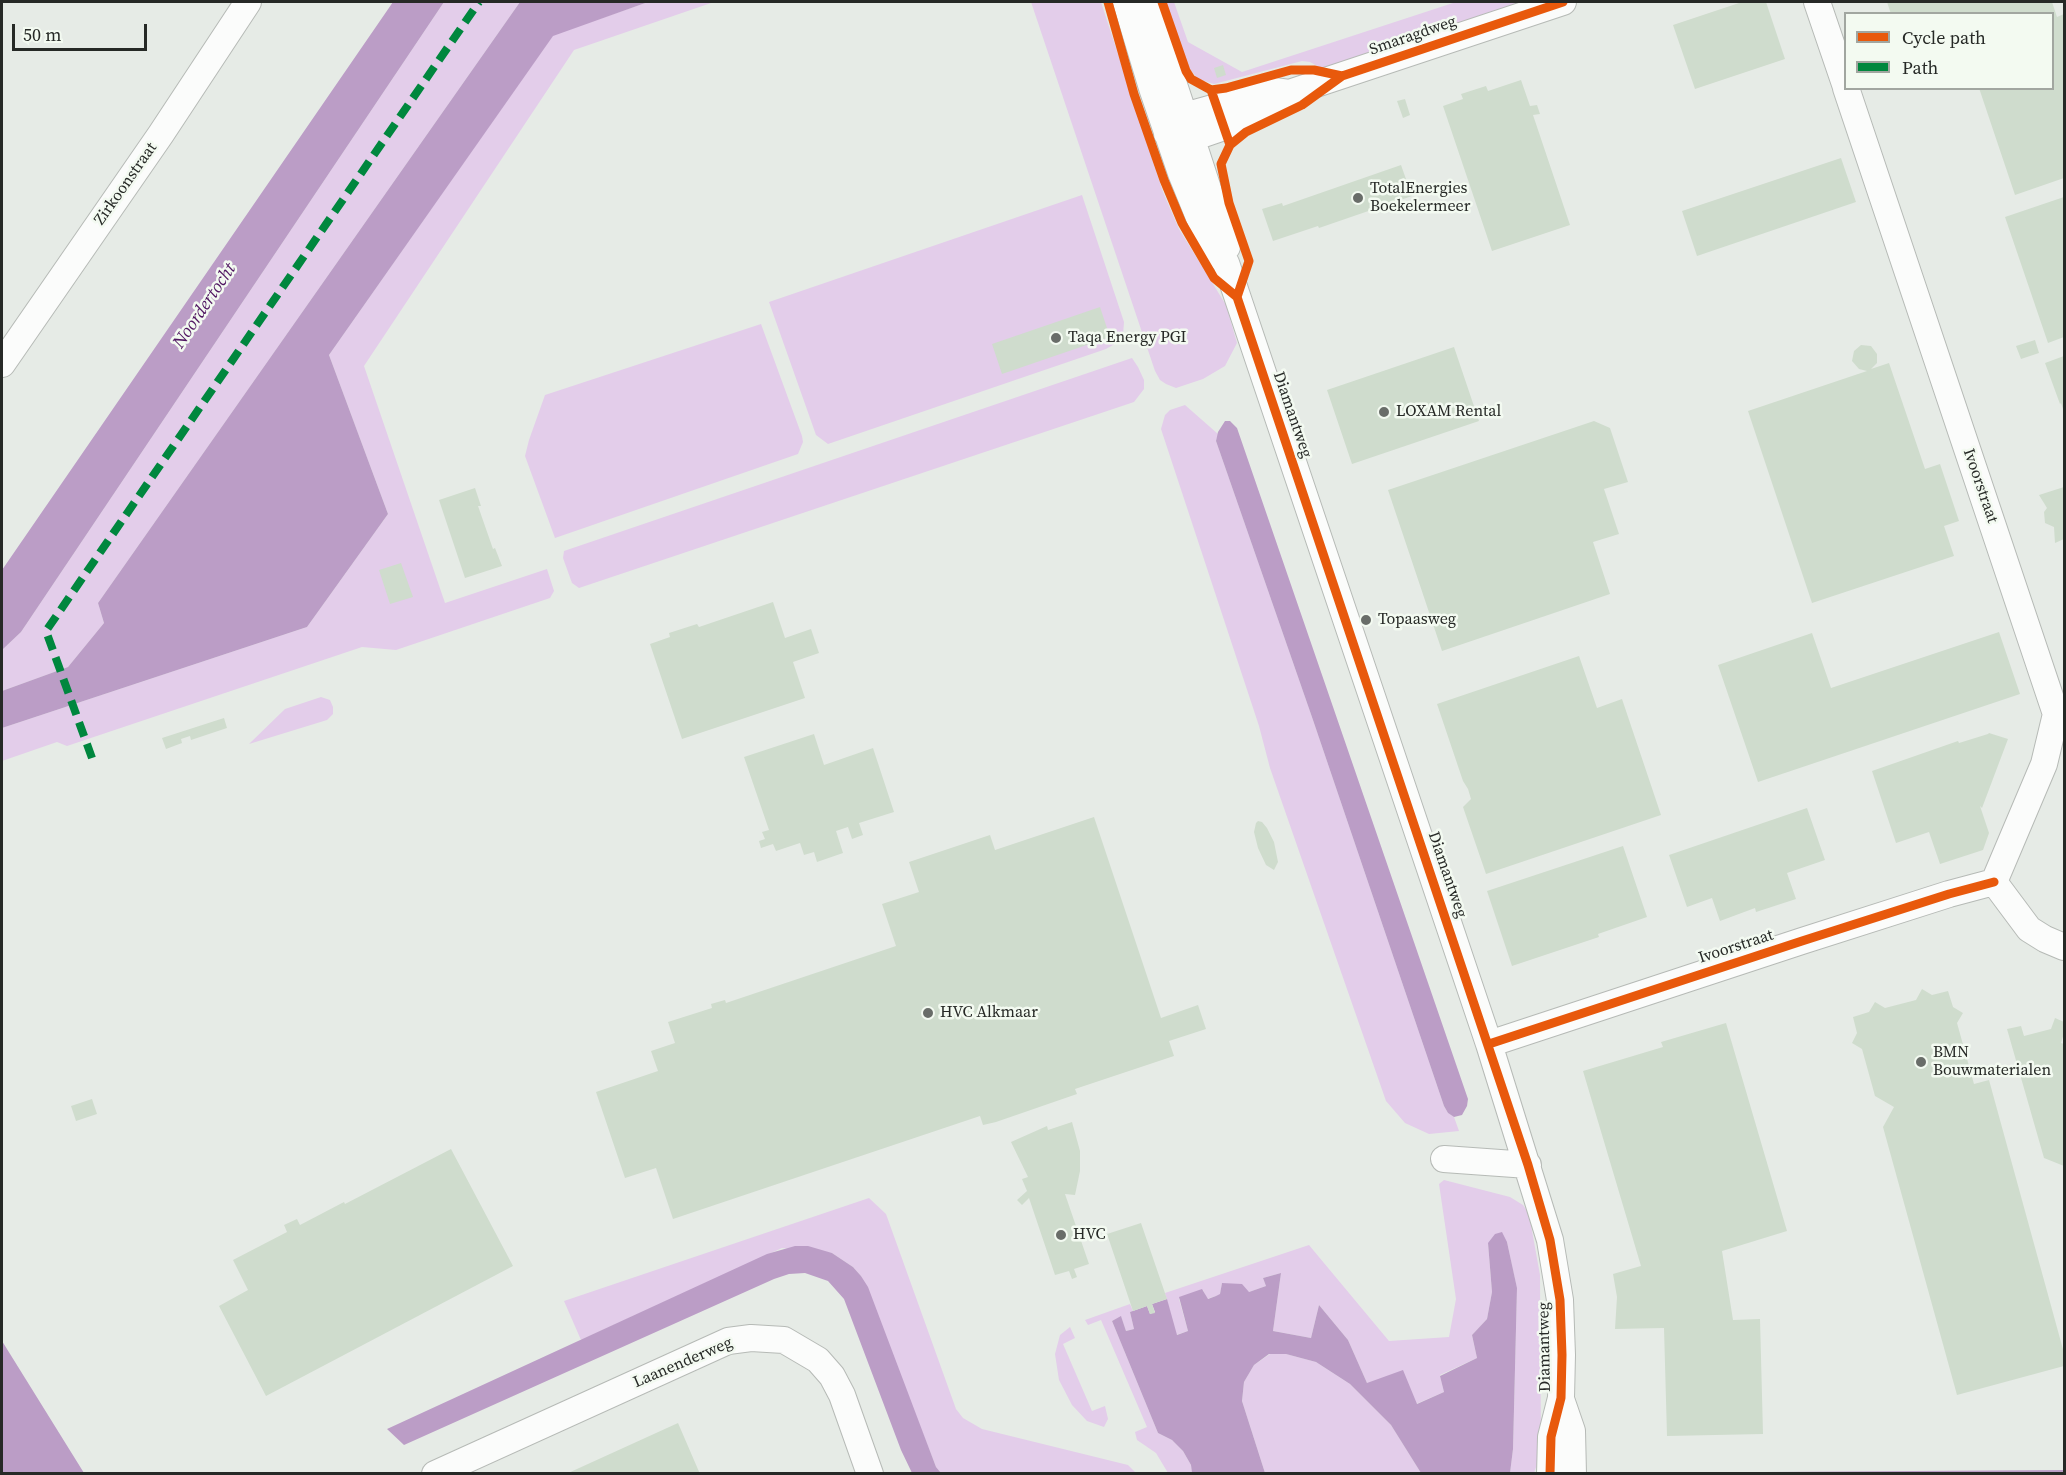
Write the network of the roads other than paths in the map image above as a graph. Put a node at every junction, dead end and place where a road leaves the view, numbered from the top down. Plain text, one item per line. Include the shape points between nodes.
1 (248, 2) edge
2 (1126, 2) edge
3 (1147, 2) edge
4 (1563, 2) edge
5 (1817, 2) edge
6 (1844, 82) edge
7 (1847, 90) edge
8 (1181, 129) junction
9 (2, 364) edge
10 (1994, 882) junction
11 (2064, 947) edge
12 (1489, 1044) junction
13 (1444, 1159) dead end
14 (1528, 1164) junction
15 (1561, 1398) junction
16 (435, 1473) edge
17 (870, 1473) edge
18 (1550, 1473) edge
19 (1573, 1473) edge

1 - 9 street, Zirkoonstraat
2 - 8 street, Diamantweg
3 - 8 street, Diamantweg
4 - 8 street, Smaragdweg via 1289,93 1279,105
5 - 6 street, Ivoorstraat
7 - 10 street, Ivoorstraat via 2056,714 2044,764
8 - 12 street, Diamantweg via 1228,248 1226,262
10 - 11 street via 2029,929
10 - 12 street, Ivoorstraat
12 - 14 street, Diamantweg
13 - 14 street
14 - 15 street, Diamantweg via 1550,1240 1560,1300
15 - 18 street, Diamantweg via 1551,1437
15 - 19 street, Diamantweg via 1572,1431
16 - 17 street, Laanenderweg via 728,1341 768,1338 784,1340 802,1349 832,1376

